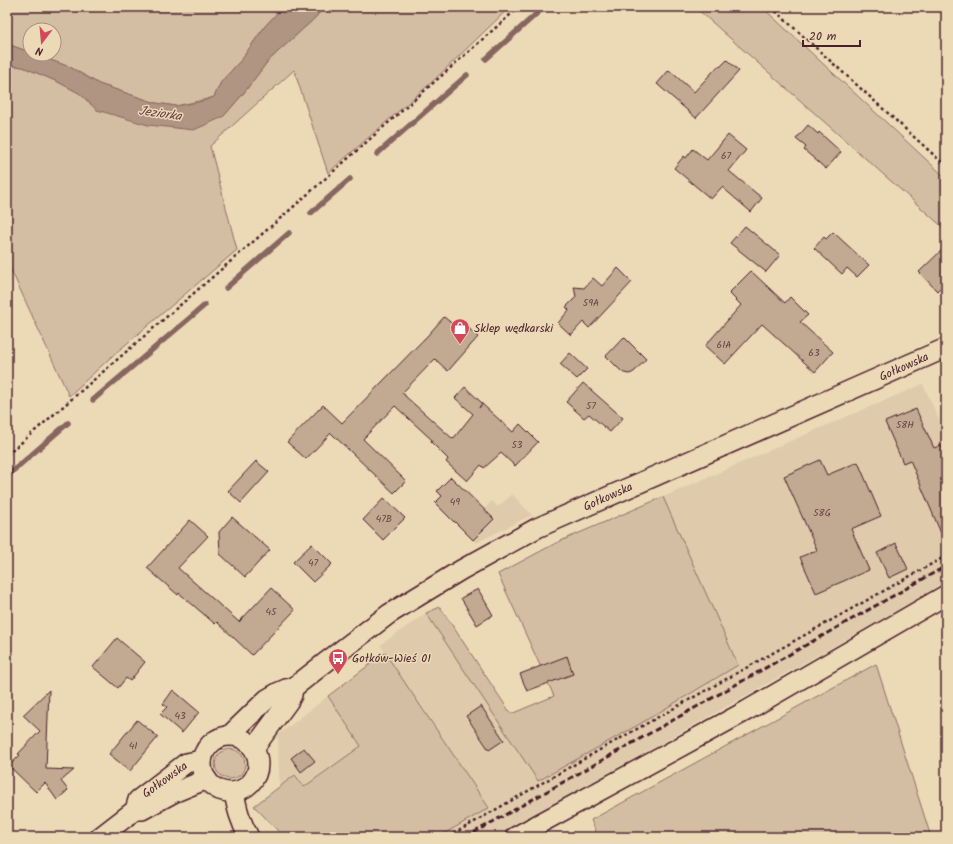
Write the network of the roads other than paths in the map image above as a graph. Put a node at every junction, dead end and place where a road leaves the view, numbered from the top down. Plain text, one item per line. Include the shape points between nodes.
1 (946, 348) edge
2 (946, 595) edge
3 (293, 688) junction
4 (230, 736) junction
5 (254, 748) junction
6 (202, 760) junction
7 (206, 779) junction
8 (234, 792) junction
9 (135, 810) junction
10 (100, 837) edge
11 (249, 837) edge
12 (515, 837) edge

1 - 3 street, Gołkowska via 537,528 389,614
2 - 12 street via 746,711
3 - 4 street, Gołkowska via 268,699
3 - 5 street, Gołkowska via 288,702
4 - 5 street via 248,741
4 - 6 street via 220,737 212,742 206,748
5 - 8 street via 259,766 256,776 251,784
6 - 7 street
6 - 9 street, Gołkowska via 186,763 138,800
7 - 8 street via 216,789
7 - 9 street, Gołkowska via 142,810
8 - 11 street via 238,812
9 - 10 street, Gołkowska

